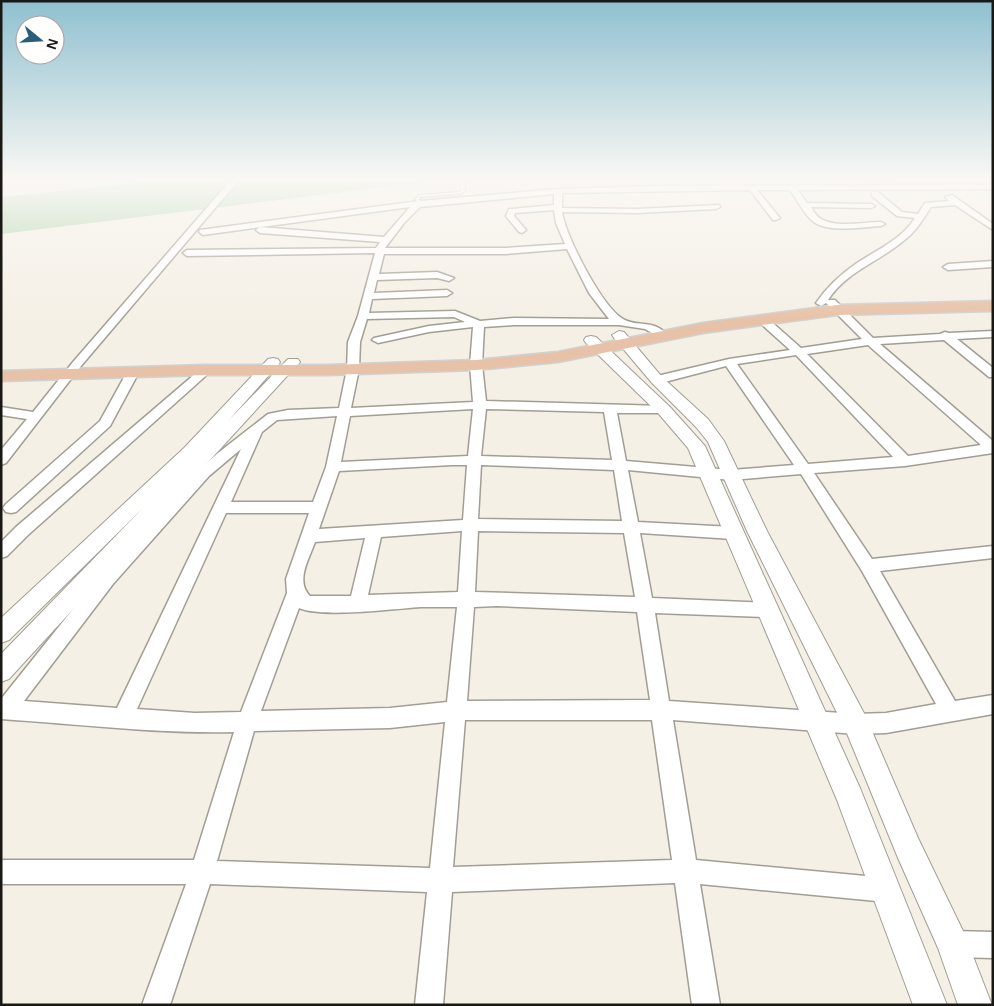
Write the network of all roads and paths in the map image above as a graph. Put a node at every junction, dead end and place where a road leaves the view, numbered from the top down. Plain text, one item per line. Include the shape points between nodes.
1 (195, 227) edge
2 (234, 227) edge
3 (396, 227) edge
4 (519, 227) edge
5 (561, 227) edge
6 (912, 227) edge
7 (226, 228) junction
8 (522, 230) dead end
9 (203, 232) dead end
10 (297, 233) junction
11 (386, 240) junction
12 (571, 246) junction
13 (286, 251) junction
14 (380, 252) junction
15 (187, 253) dead end
16 (993, 264) edge
17 (948, 267) dead end
18 (374, 277) junction
19 (449, 278) dead end
20 (447, 293) dead end
21 (369, 296) junction
22 (993, 298) edge
23 (830, 305) junction
24 (993, 306) edge
25 (363, 316) junction
26 (762, 319) junction
27 (479, 324) junction
28 (659, 332) junction
29 (622, 333) junction
30 (993, 334) edge
31 (945, 335) junction
32 (378, 340) dead end
33 (870, 340) junction
34 (596, 345) junction
35 (798, 351) junction
36 (476, 360) junction
37 (729, 362) junction
38 (353, 364) junction
39 (1, 366) edge
40 (280, 366) junction
41 (73, 369) junction
42 (206, 370) junction
43 (133, 372) junction
44 (993, 374) edge
45 (1, 376) edge
46 (657, 380) junction
47 (480, 405) junction
48 (610, 408) junction
49 (664, 410) junction
50 (1, 411) edge
51 (345, 412) junction
52 (36, 416) junction
53 (257, 431) junction
54 (992, 448) edge
55 (1, 460) edge
56 (474, 460) junction
57 (905, 460) junction
58 (620, 465) junction
59 (333, 466) junction
60 (805, 470) junction
61 (706, 472) junction
62 (731, 475) junction
63 (6, 507) edge
64 (221, 507) junction
65 (319, 508) junction
66 (40, 515) junction
67 (470, 525) junction
68 (632, 527) junction
69 (374, 533) junction
70 (733, 533) junction
71 (310, 536) junction
72 (1, 552) edge
73 (993, 552) edge
74 (868, 566) junction
75 (296, 594) junction
76 (466, 599) junction
77 (358, 604) junction
78 (645, 606) junction
79 (767, 610) junction
80 (1, 632) edge
81 (8, 653) edge
82 (1, 671) edge
83 (993, 704) edge
84 (4, 709) edge
85 (662, 710) junction
86 (456, 711) junction
87 (950, 711) junction
88 (122, 719) junction
89 (817, 721) junction
90 (247, 722) junction
91 (856, 724) junction
92 (686, 871) junction
93 (1, 872) edge
94 (202, 872) junction
95 (440, 880) junction
96 (887, 890) junction
97 (953, 944) junction
98 (993, 945) edge
99 (156, 1005) edge
100 (429, 1005) edge
101 (706, 1005) edge
102 (930, 1005) edge
103 (975, 1005) edge

1 - 41 street
2 - 7 street
3 - 11 street
4 - 8 street
5 - 12 street
6 - 23 street via 899,242 843,278 827,294
7 - 9 street
7 - 10 street
10 - 11 street
10 - 13 street
11 - 14 street
12 - 14 street via 506,251
12 - 29 street via 584,275
13 - 14 street
13 - 15 street
14 - 18 street
16 - 17 street
18 - 19 street via 437,275
18 - 21 street
20 - 21 street
21 - 25 street
22 - 23 main road
23 - 24 main road
23 - 26 main road
23 - 28 main road
23 - 33 street
25 - 27 street via 455,314
25 - 38 street via 354,342
26 - 28 main road
26 - 35 street
27 - 29 street via 524,320 578,324
27 - 32 street via 429,329
27 - 36 street
28 - 29 main road
29 - 34 main road
29 - 46 street
30 - 31 street
31 - 33 street
31 - 44 street
33 - 35 street
33 - 54 street
34 - 36 main road via 558,358
34 - 49 street
35 - 37 street
35 - 57 street
36 - 38 main road
36 - 47 street
37 - 46 street
37 - 60 street
38 - 40 main road
38 - 51 street
39 - 41 main road
40 - 41 main road
40 - 42 main road
40 - 80 street
40 - 81 street
41 - 43 main road
41 - 45 main road
41 - 52 street
42 - 43 main road
42 - 66 street
43 - 63 street via 105,423
46 - 62 street via 710,432
47 - 48 street
47 - 51 street
47 - 56 street
48 - 49 street
48 - 58 street
49 - 61 street via 696,446
50 - 52 street
51 - 53 street via 281,415 273,417
51 - 59 street
52 - 55 street
53 - 64 street
53 - 84 street via 217,462 143,538 100,586
54 - 57 street
56 - 58 street
56 - 59 street
56 - 67 street
57 - 60 street
58 - 61 street
58 - 68 street
59 - 65 street
60 - 62 street
60 - 74 street
61 - 62 street
61 - 70 street
62 - 91 street
63 - 66 street
64 - 65 street
64 - 88 street
65 - 71 street
66 - 72 street
67 - 68 street
67 - 69 street
67 - 76 street
68 - 70 street
68 - 78 street
69 - 71 street
69 - 77 street
70 - 79 street
71 - 75 street via 294,579
73 - 74 street
74 - 87 street
75 - 77 street via 306,603 326,606
75 - 90 street
76 - 77 street
76 - 78 street
76 - 86 street
78 - 79 street
78 - 85 street
79 - 89 street
81 - 82 street
83 - 87 street
84 - 88 street
85 - 86 street
85 - 89 street
85 - 92 street
86 - 90 street via 390,718
86 - 95 street
87 - 91 street via 886,723
88 - 90 street
89 - 91 street
89 - 96 street
90 - 94 street
91 - 97 street
92 - 95 street
92 - 96 street
92 - 101 street
93 - 94 street
94 - 95 street
94 - 99 street
95 - 100 street
96 - 102 street
97 - 98 street
97 - 103 street

